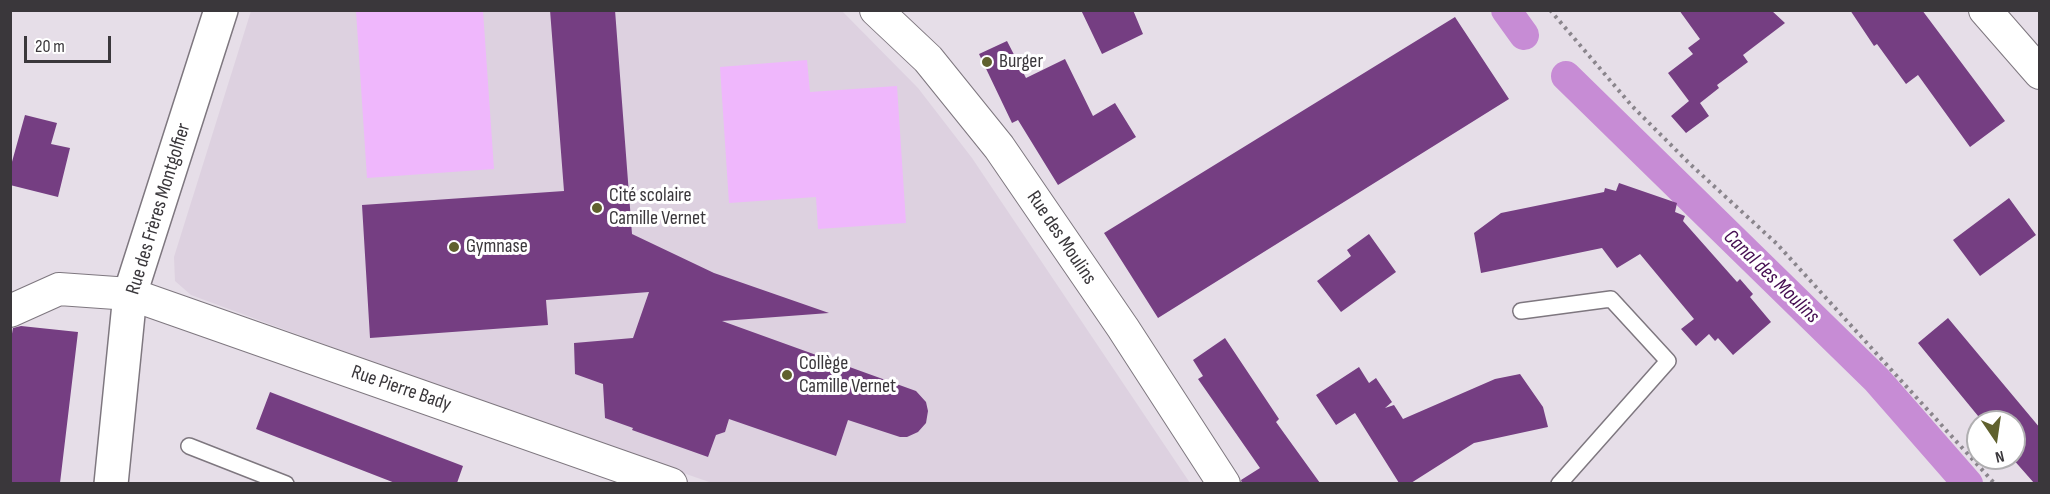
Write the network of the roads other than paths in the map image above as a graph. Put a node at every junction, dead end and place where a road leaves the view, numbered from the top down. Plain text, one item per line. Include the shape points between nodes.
1 (221, 10) edge
2 (876, 10) edge
3 (1985, 10) edge
4 (2040, 73) edge
5 (130, 294) junction
6 (10, 311) edge
7 (1521, 311) dead end
8 (189, 446) dead end
9 (111, 483) edge
10 (286, 483) edge
11 (671, 483) edge
12 (1224, 483) edge
13 (1559, 483) edge

1 - 5 street, Rue des Frères Montgolfier
2 - 12 street, Rue des Moulins via 928,58 999,147
3 - 4 street
5 - 6 street, Rue Pierre Bady via 59,289
5 - 9 street, Rue des Frères Montgolfier
5 - 11 street, Rue Pierre Bady
7 - 13 lane via 1611,299 1668,361
8 - 10 lane

